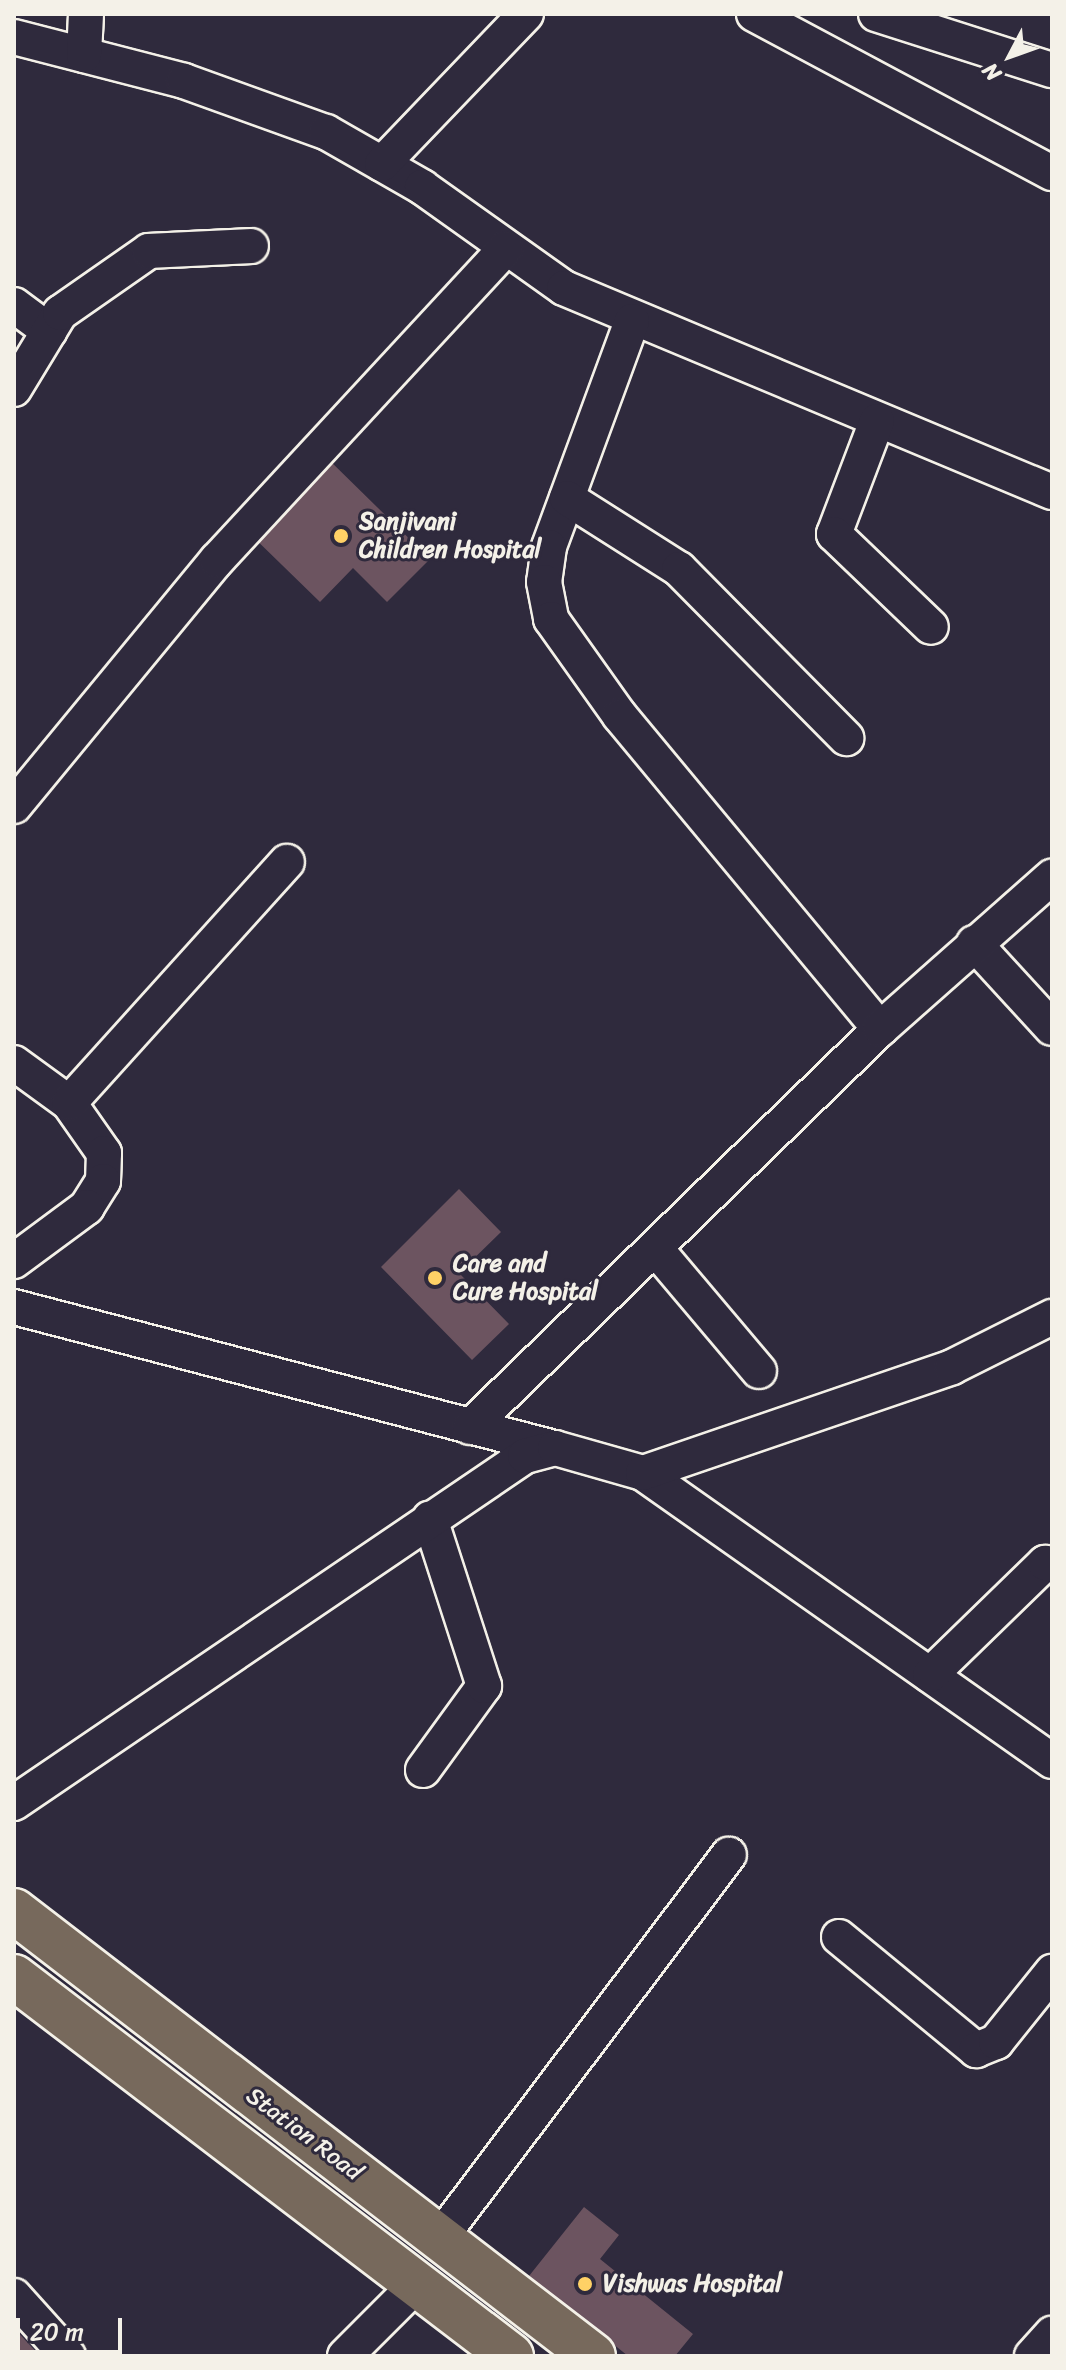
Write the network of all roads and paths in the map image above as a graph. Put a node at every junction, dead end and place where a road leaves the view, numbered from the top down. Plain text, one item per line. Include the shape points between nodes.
1 (86, 14) edge
2 (526, 14) edge
3 (754, 14) edge
4 (876, 14) edge
5 (14, 37) edge
6 (84, 55) junction
7 (1052, 70) edge
8 (382, 164) junction
9 (1052, 173) edge
10 (251, 246) dead end
11 (506, 248) junction
12 (14, 305) edge
13 (632, 321) junction
14 (49, 331) junction
15 (14, 389) edge
16 (877, 421) junction
17 (1052, 492) edge
18 (567, 498) junction
19 (931, 627) dead end
20 (846, 738) dead end
21 (14, 806) edge
22 (287, 862) dead end
23 (1052, 877) edge
24 (974, 943) junction
25 (1052, 1028) edge
26 (880, 1029) junction
27 (14, 1063) edge
28 (69, 1103) junction
29 (655, 1248) junction
30 (14, 1261) edge
31 (14, 1307) edge
32 (1052, 1317) edge
33 (759, 1371) dead end
34 (470, 1427) junction
35 (555, 1448) junction
36 (643, 1473) junction
37 (430, 1519) junction
38 (1052, 1565) edge
39 (930, 1675) junction
40 (1052, 1761) edge
41 (423, 1770) dead end
42 (14, 1803) edge
43 (729, 1855) dead end
44 (14, 1911) edge
45 (839, 1937) dead end
46 (1052, 1972) edge
47 (14, 1977) edge
48 (440, 2238) junction
49 (417, 2284) junction
50 (14, 2296) edge
51 (1052, 2334) edge
52 (68, 2356) edge
53 (345, 2356) edge
54 (511, 2356) edge
55 (593, 2356) edge
56 (1032, 2356) edge

1 - 6 street
2 - 8 street
3 - 9 street
4 - 7 street
5 - 6 street
6 - 8 street via 326,132
8 - 11 street
10 - 14 street via 149,251 60,313
11 - 13 street
11 - 21 street via 217,560
12 - 14 street
13 - 16 street
13 - 18 street
14 - 15 street
16 - 17 street
16 - 19 street via 834,534
18 - 20 street via 679,569
18 - 26 street via 544,582 551,619 571,653
22 - 28 street
23 - 24 street
24 - 25 street
24 - 26 street
26 - 29 street
27 - 28 street
28 - 30 street via 104,1153 103,1181 87,1207
29 - 33 street
29 - 34 street
31 - 34 street
32 - 36 street via 952,1367
34 - 35 street
35 - 36 street
35 - 37 street via 525,1456
36 - 39 street
37 - 41 street via 484,1686
37 - 42 street
38 - 39 street via 1045,1563
39 - 40 street
43 - 48 street
44 - 48 main road, Station Road
45 - 46 street via 976,2050 996,2042
47 - 49 main road
48 - 55 main road, Station Road
49 - 53 street
49 - 54 main road
50 - 52 street
51 - 56 street

